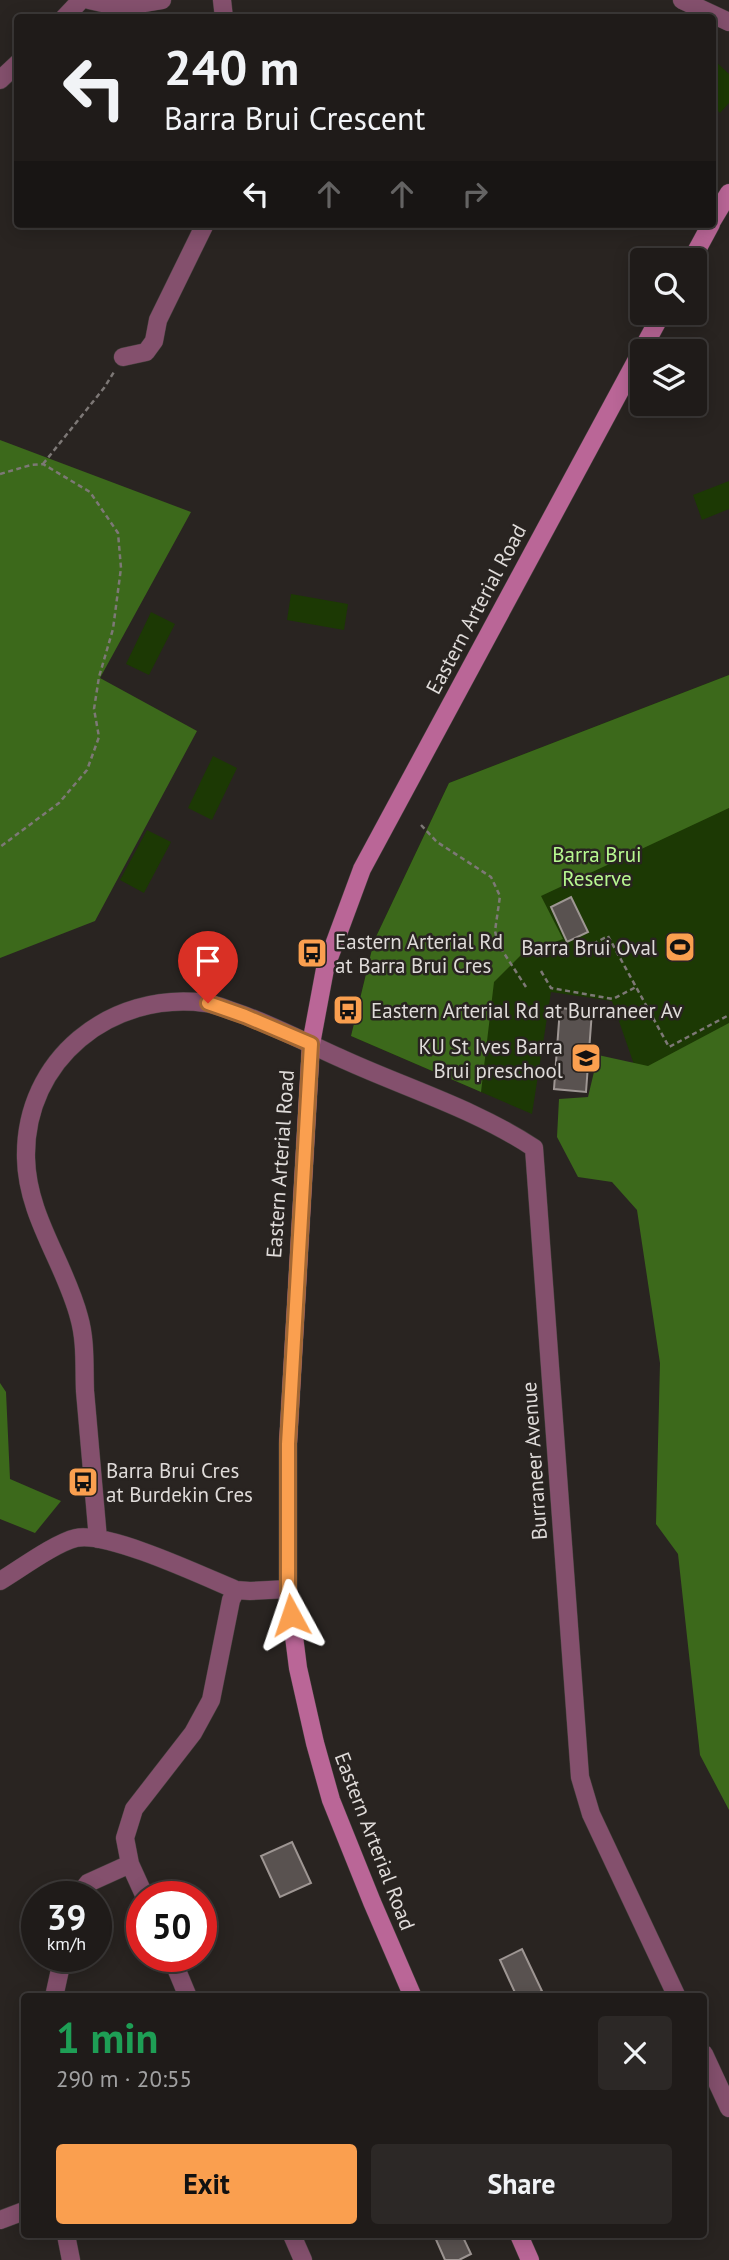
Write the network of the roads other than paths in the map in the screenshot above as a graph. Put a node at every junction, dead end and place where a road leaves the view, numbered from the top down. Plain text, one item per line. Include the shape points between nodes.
1 (81, 0) edge
2 (89, 0) edge
3 (162, 0) edge
4 (682, 0) edge
5 (68, 14) edge
6 (712, 14) edge
7 (14, 67) edge
8 (0, 80) edge
9 (729, 193) edge
10 (716, 215) edge
11 (203, 228) edge
12 (708, 228) edge
13 (698, 248) edge
14 (656, 325) edge
15 (122, 357) road end
16 (311, 1044) junction
17 (98, 1539) junction
18 (0, 1581) edge
19 (288, 1589) junction
20 (236, 1590) junction
21 (130, 1864) junction
22 (92, 1881) edge
23 (138, 1881) edge
24 (59, 1972) edge
25 (178, 1972) edge
26 (55, 1993) edge
27 (186, 1993) edge
28 (412, 1993) edge
29 (675, 1993) edge
30 (707, 2060) edge
31 (729, 2108) edge
32 (21, 2212) edge
33 (0, 2220) edge
34 (67, 2238) edge
35 (293, 2238) edge
36 (520, 2238) edge
37 (71, 2260) edge
38 (303, 2260) edge
39 (530, 2260) edge

1 - 5 street
2 - 3 street via 120,7
4 - 6 street
7 - 8 street
9 - 10 main road
11 - 15 street via 158,320 154,341 146,352
12 - 13 main road
14 - 16 main road, Eastern Arterial Road via 362,869 325,970
16 - 17 street via 208,1003 151,1004 129,1009 85,1033 57,1062 35,1104 27,1131 28,1183 80,1318
16 - 19 main road, Eastern Arterial Road via 288,1444
16 - 29 street, Burraneer Avenue via 507,1130 534,1148 580,1777 591,1814
17 - 18 street via 66,1541
17 - 20 street
19 - 20 street
19 - 28 main road, Eastern Arterial Road via 298,1668 331,1800
20 - 21 street via 211,1700 193,1733 134,1809 125,1838
21 - 22 street
21 - 23 street
24 - 26 street
25 - 27 street
30 - 31 street
32 - 33 street
34 - 37 street
35 - 38 street
36 - 39 main road

